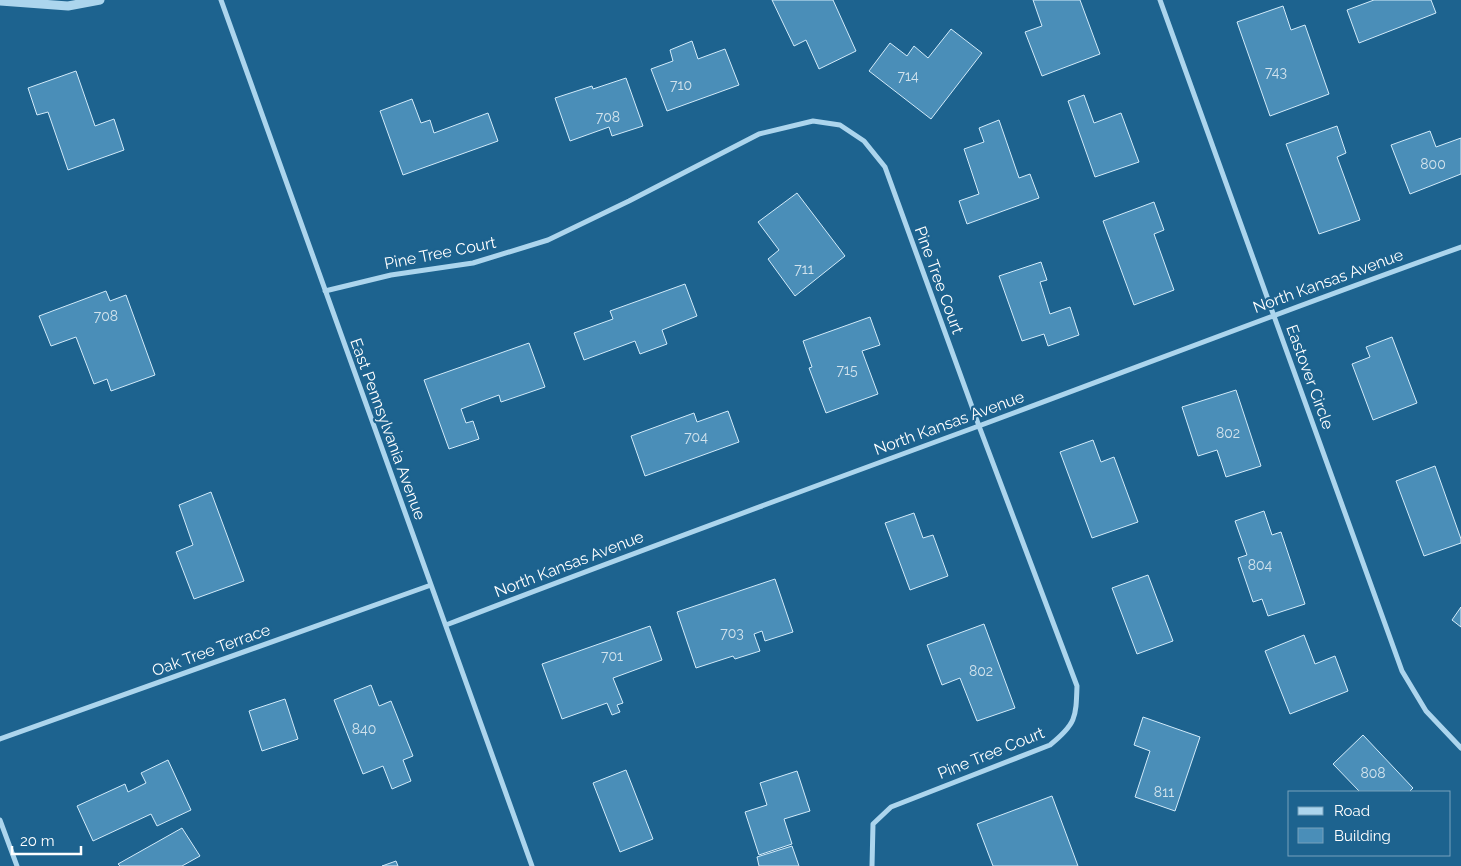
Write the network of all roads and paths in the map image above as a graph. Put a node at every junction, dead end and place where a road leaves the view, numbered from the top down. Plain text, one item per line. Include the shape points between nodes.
1 (100, 0) edge
2 (221, 0) edge
3 (1160, 0) edge
4 (0, 1) edge
5 (1461, 247) edge
6 (325, 291) junction
7 (1274, 314) junction
8 (978, 426) junction
9 (431, 585) junction
10 (446, 625) junction
11 (0, 739) edge
12 (1461, 748) edge
13 (0, 820) edge
14 (17, 866) edge
15 (532, 866) edge
16 (872, 866) edge

1 - 4 street via 68,6
2 - 6 street, East Pennsylvania Avenue
3 - 7 street, Eastover Circle
5 - 7 street, North Kansas Avenue
6 - 8 street, Pine Tree Court via 391,275 473,263 548,240 759,134 813,121 840,125 864,141 885,167
6 - 9 street, East Pennsylvania Avenue
7 - 8 street, North Kansas Avenue
7 - 12 street, Eastover Circle via 1402,671 1426,712
8 - 10 street, North Kansas Avenue
8 - 16 street, Pine Tree Court via 1078,686 1076,714 1067,731 1050,745 891,807 873,824
9 - 10 street, East Pennsylvania Avenue
9 - 11 street, Oak Tree Terrace
10 - 15 street, East Pennsylvania Avenue
13 - 14 street

